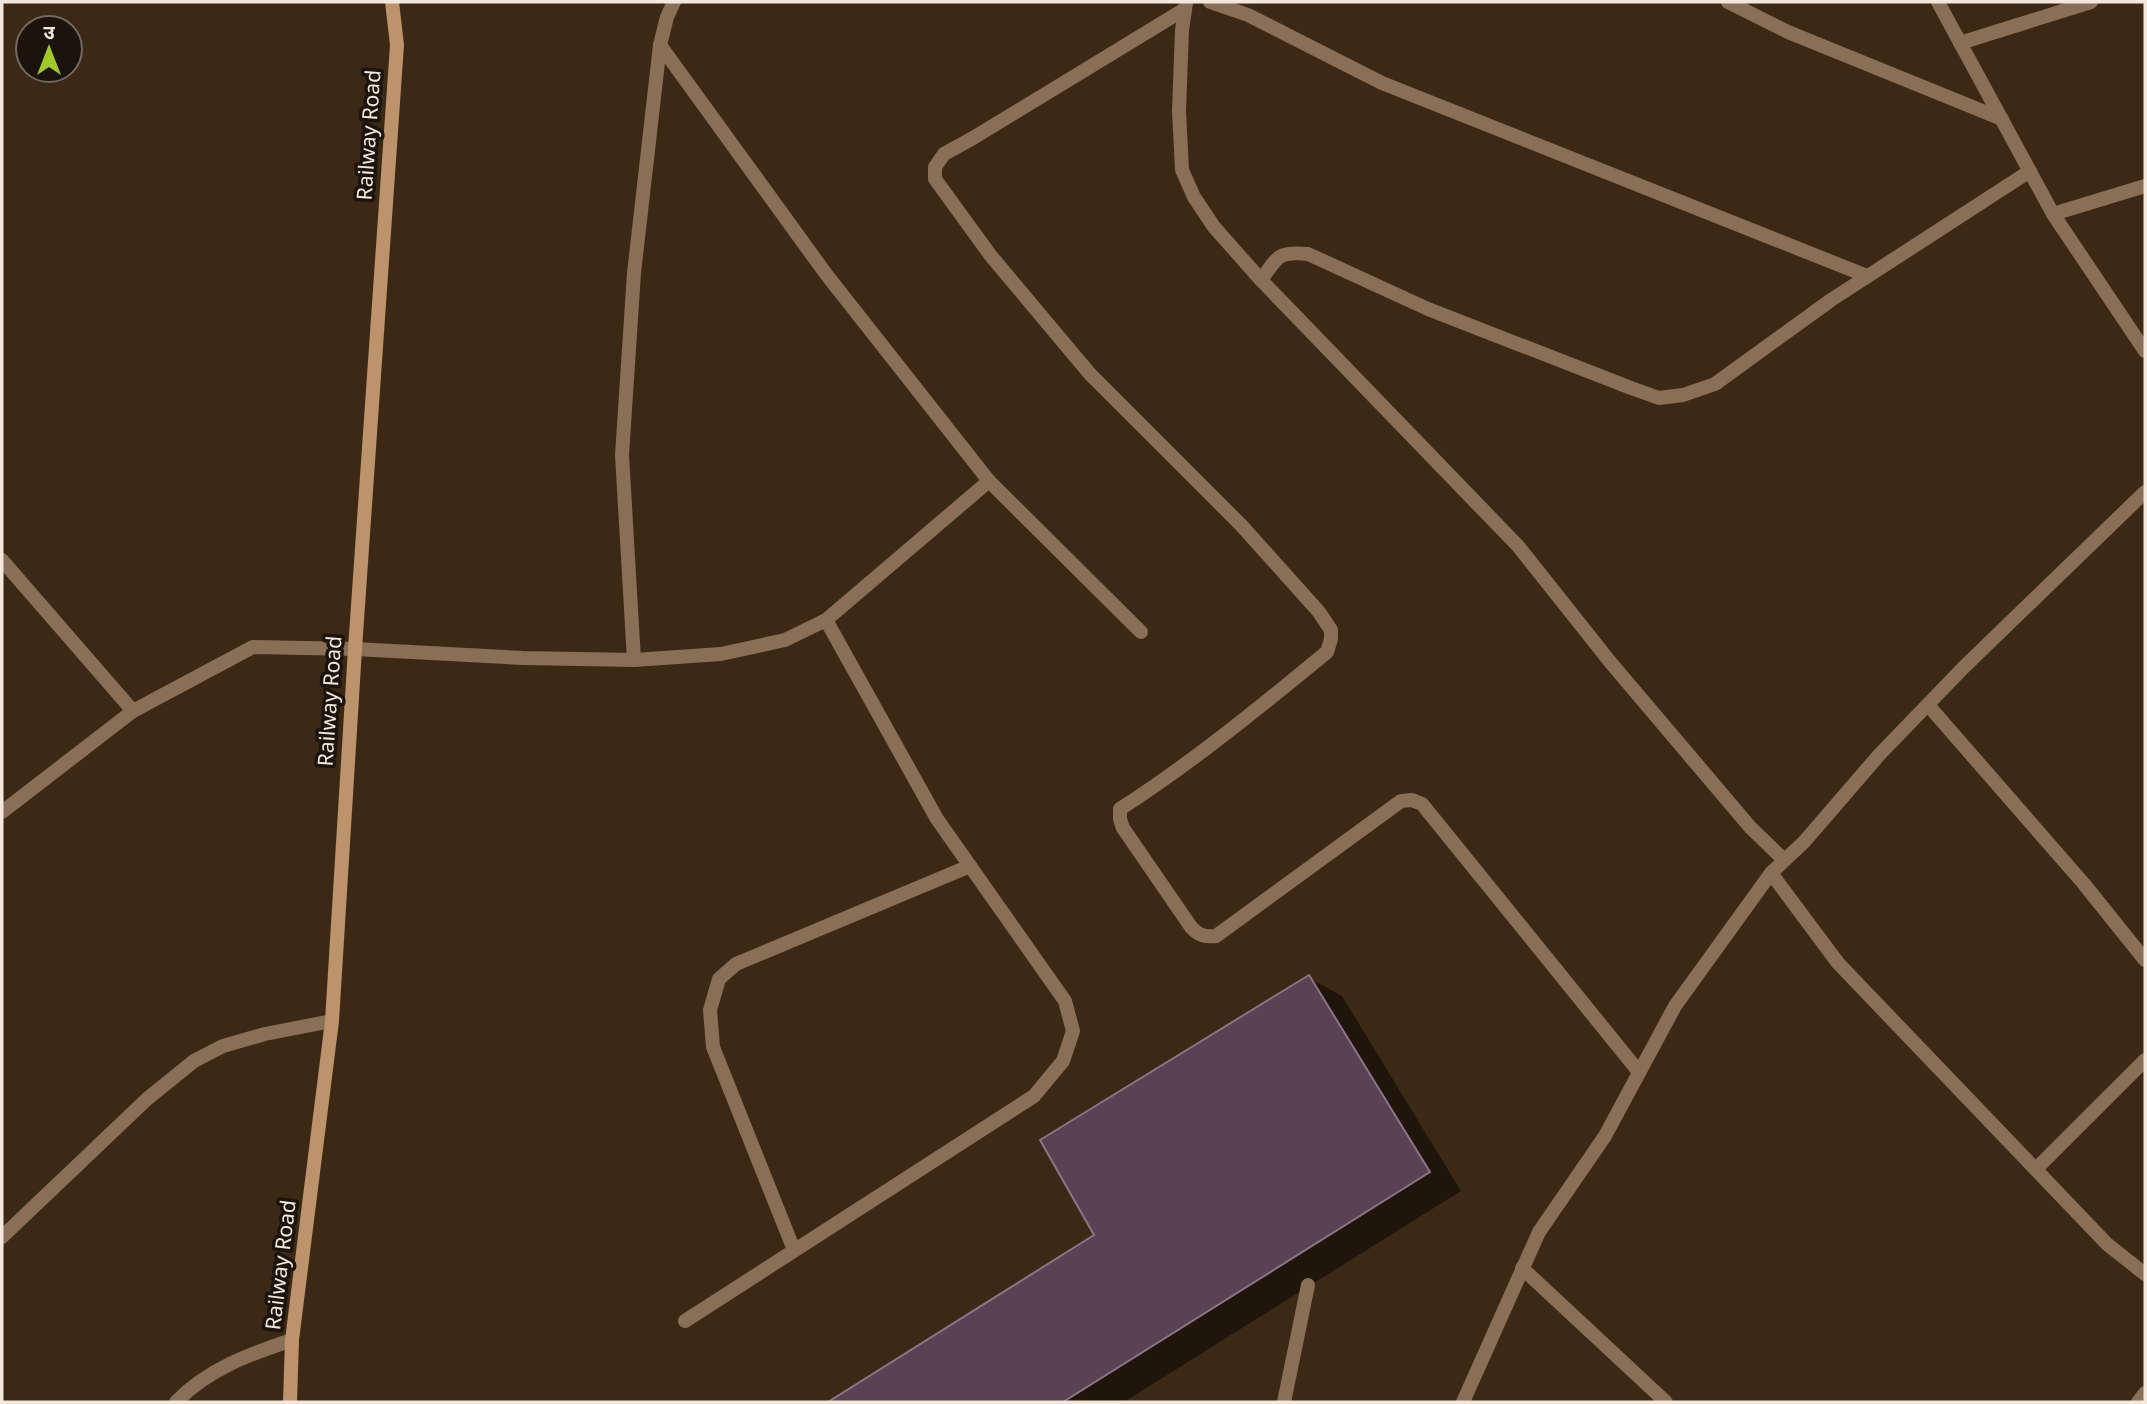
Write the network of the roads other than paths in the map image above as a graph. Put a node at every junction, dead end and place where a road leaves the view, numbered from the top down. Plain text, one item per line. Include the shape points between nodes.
1 (392, 2) edge
2 (674, 2) edge
3 (1210, 2) edge
4 (1728, 2) edge
5 (1938, 2) edge
6 (2091, 2) edge
7 (1185, 5) edge
8 (1960, 43) junction
9 (660, 45) junction
10 (2002, 120) junction
11 (2029, 171) junction
12 (2145, 186) edge
13 (2053, 214) junction
14 (1867, 276) junction
15 (1261, 280) junction
16 (2145, 351) edge
17 (989, 481) junction
18 (2145, 492) edge
19 (2, 560) edge
20 (826, 620) junction
21 (1140, 632) dead end
22 (355, 649) junction
23 (634, 660) junction
24 (1928, 705) junction
25 (133, 711) junction
26 (2, 812) edge
27 (1784, 860) junction
28 (970, 866) junction
29 (1771, 873) junction
30 (2145, 960) edge
31 (332, 1021) junction
32 (2145, 1060) edge
33 (1639, 1072) junction
34 (2036, 1169) junction
35 (2, 1237) edge
36 (794, 1250) junction
37 (1522, 1268) junction
38 (2145, 1274) edge
39 (1307, 1285) dead end
40 (685, 1321) dead end
41 (292, 1340) junction
42 (2145, 1393) edge
43 (176, 1402) edge
44 (290, 1402) edge
45 (1284, 1402) edge
46 (1463, 1402) edge
47 (1667, 1402) edge
48 (2137, 1402) edge

1 - 22 street, Railway Road via 397,45
2 - 9 street
3 - 14 street via 1248,15 1382,83
4 - 10 street via 1788,32
5 - 8 street
6 - 8 street
7 - 15 street via 1179,111 1182,170 1214,227
7 - 33 street via 944,154 935,167 935,179 991,256 1090,374 1241,524 1331,631 1326,652 1249,716 1120,809 1123,828 1191,927 1207,937 1216,936 1401,801 1422,804
8 - 10 street
9 - 17 street via 826,274
9 - 23 street via 634,272 622,455
10 - 11 street
11 - 13 street
11 - 14 street
12 - 13 street
13 - 16 street
14 - 15 street via 1715,384 1659,398 1428,309 1307,254 1290,252 1277,258
15 - 27 street via 1518,547 1750,827
17 - 20 street
17 - 21 street
18 - 24 street
19 - 25 street
20 - 23 street via 785,639 721,654
20 - 28 street via 937,819
22 - 23 street
22 - 25 street via 253,647
22 - 31 street, Railway Road
24 - 27 street
24 - 30 street
25 - 26 street
27 - 29 street
28 - 36 street via 1065,1001 1073,1031 1063,1061 1034,1096
28 - 36 street via 736,964 719,979 710,1010 713,1046
29 - 33 street via 1675,1006
29 - 34 street via 1838,962
31 - 35 street via 223,1046 194,1061 147,1099
31 - 41 street, Railway Road
32 - 34 street
33 - 37 street via 1605,1136 1539,1232
34 - 38 street via 2107,1244
36 - 40 street
37 - 46 street
37 - 47 street
39 - 45 street
41 - 43 street via 209,1375
41 - 44 street, Railway Road
42 - 48 street

